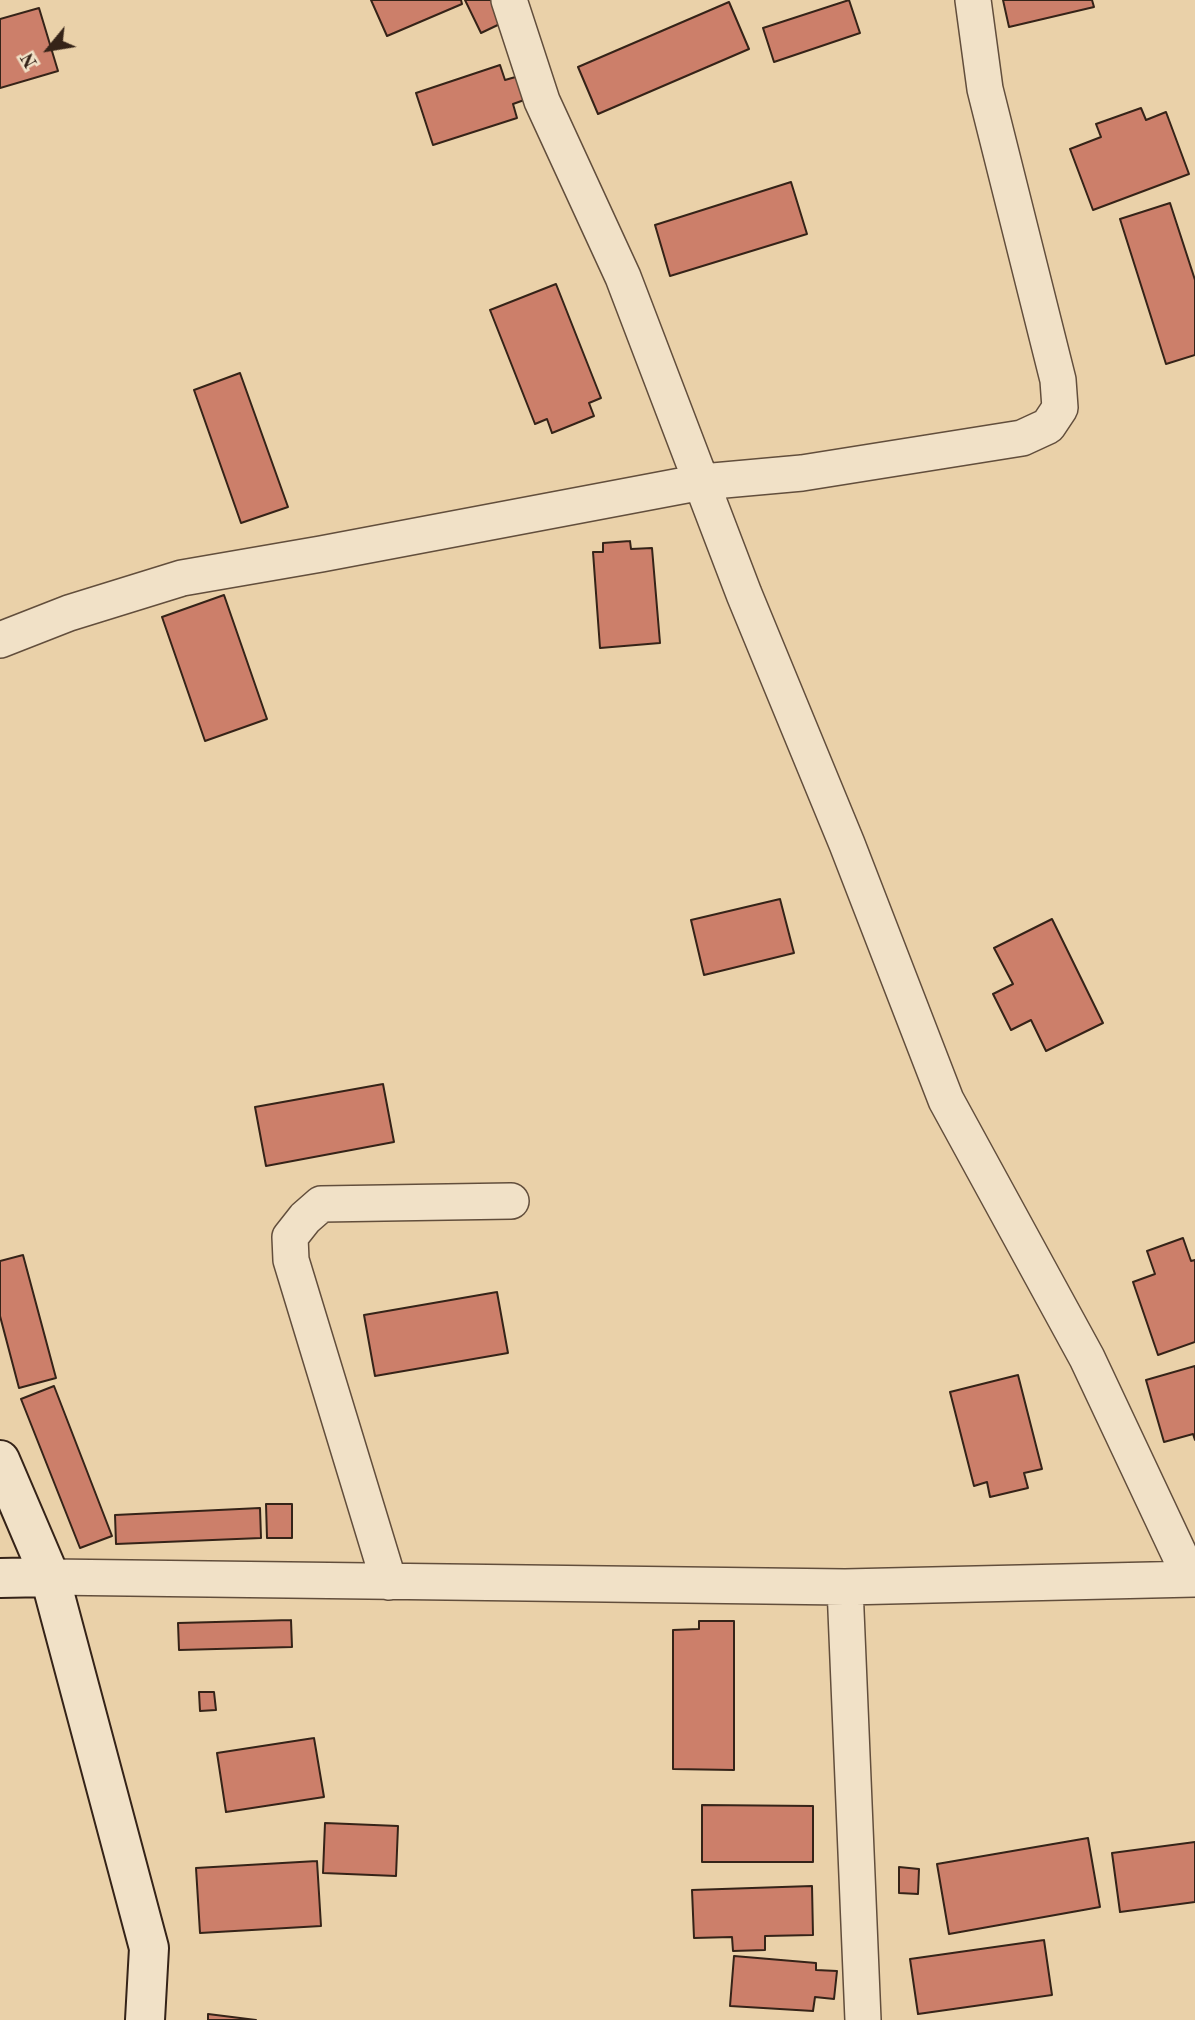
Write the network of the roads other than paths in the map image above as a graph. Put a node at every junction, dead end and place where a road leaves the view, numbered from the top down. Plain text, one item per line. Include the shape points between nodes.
1 (509, 0) edge
2 (973, 0) edge
3 (702, 482) junction
4 (0, 640) edge
5 (511, 1201) dead end
6 (0, 1460) edge
7 (50, 1577) junction
8 (0, 1578) edge
9 (1193, 1579) edge
10 (389, 1582) junction
11 (845, 1587) junction
12 (145, 2020) edge
13 (863, 2020) edge

1 - 3 street via 542,101 623,277
2 - 3 street via 985,89 1058,380 1060,408 1048,426 1022,438 802,473
3 - 4 street via 182,578
3 - 9 street via 946,1100 1087,1358
5 - 10 street via 321,1204 290,1237 291,1260
6 - 7 street
7 - 8 street
7 - 10 street
7 - 12 street via 149,1948
9 - 11 street
10 - 11 street
11 - 13 street

